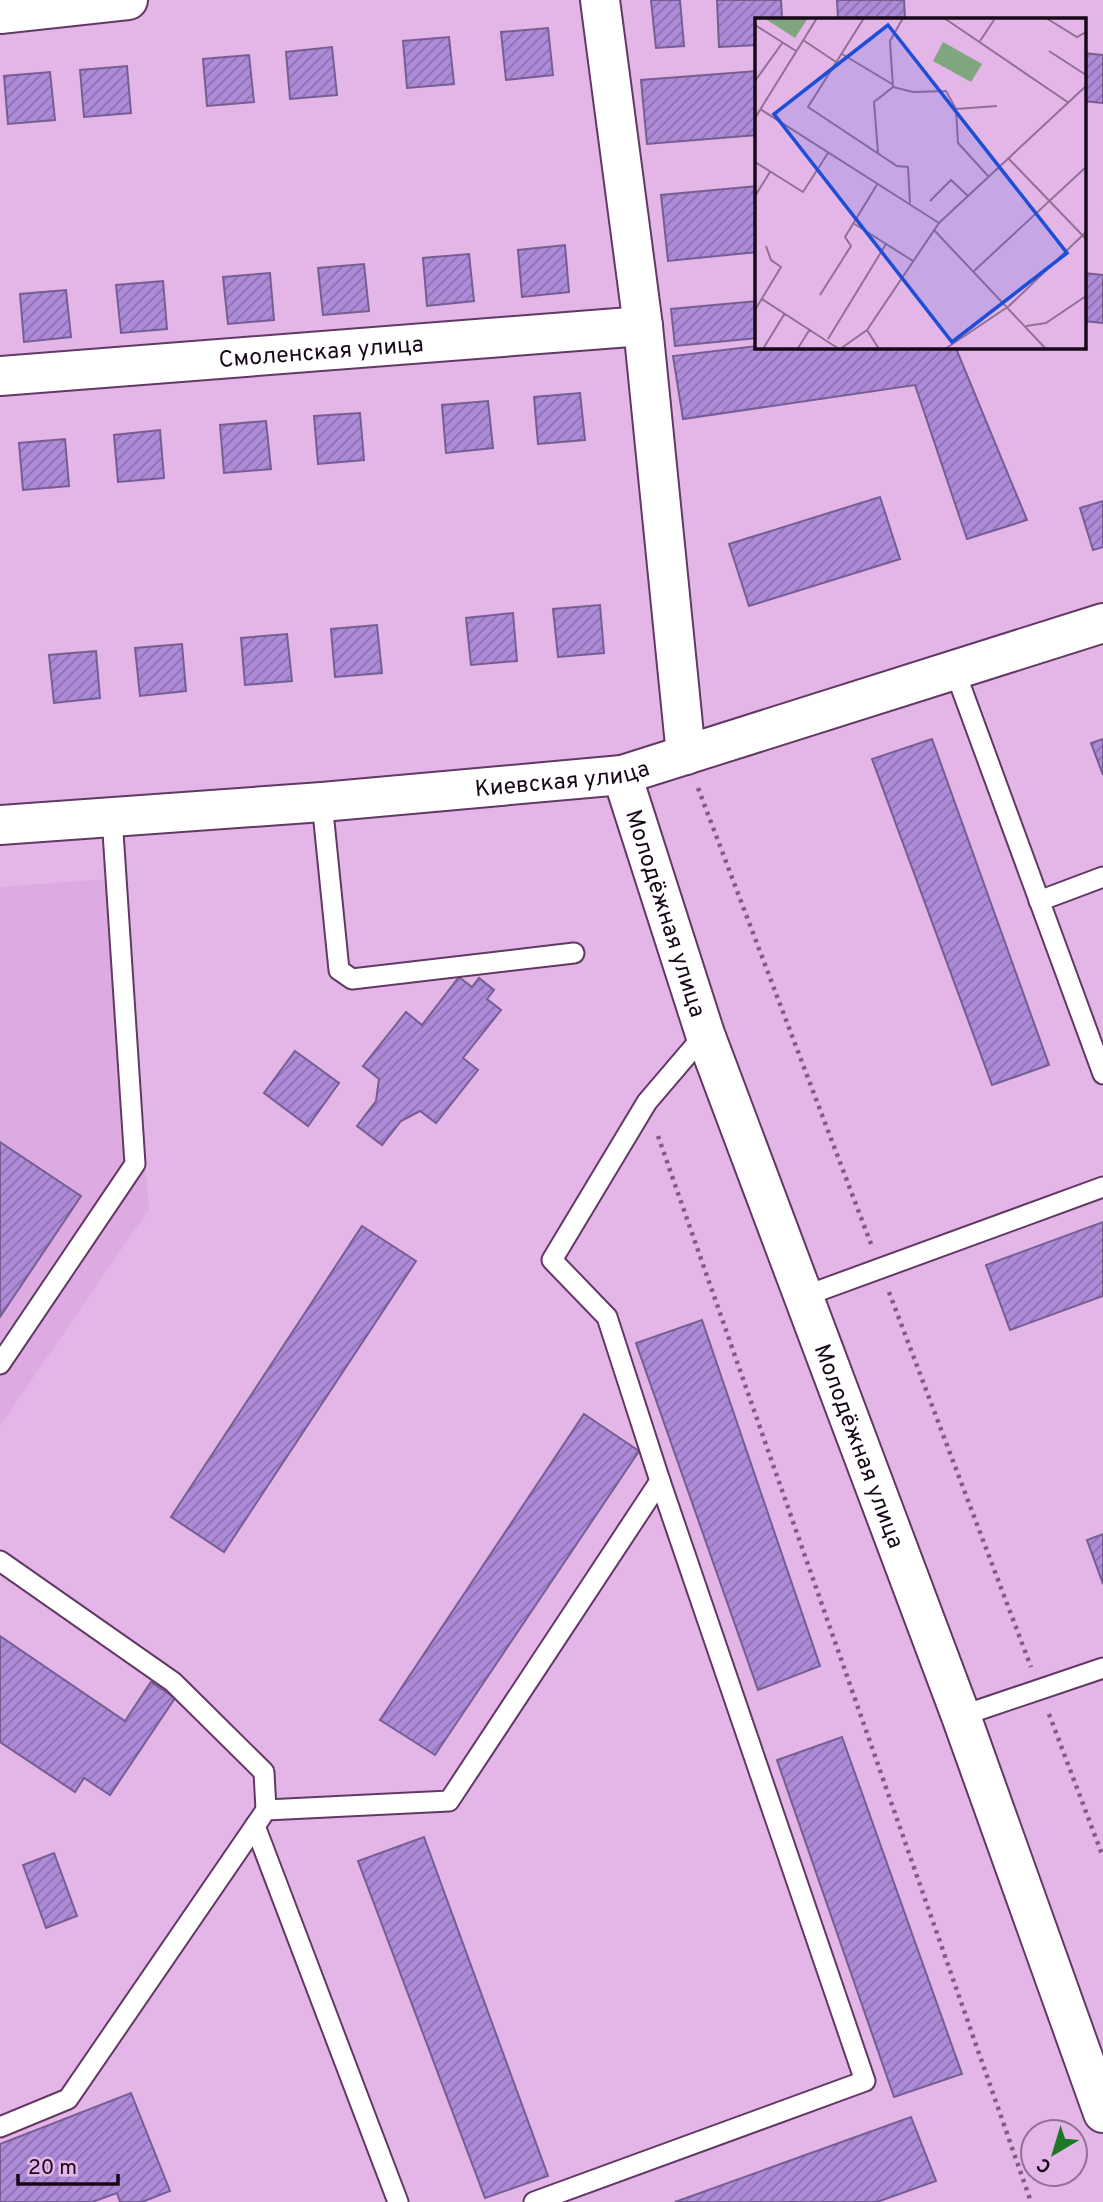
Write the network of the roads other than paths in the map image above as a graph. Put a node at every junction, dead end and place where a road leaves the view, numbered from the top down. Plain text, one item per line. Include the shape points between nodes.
1 (128, 0) edge
2 (600, 0) edge
3 (0, 14) edge
4 (643, 326) junction
5 (0, 376) edge
6 (1103, 623) edge
7 (955, 671) junction
8 (691, 769) junction
9 (622, 775) junction
10 (323, 802) junction
11 (112, 817) junction
12 (0, 825) edge
13 (1103, 877) edge
14 (1039, 901) junction
15 (574, 953) dead end
16 (705, 1034) junction
17 (1103, 1074) edge
18 (1103, 1187) edge
19 (802, 1297) junction
20 (0, 1364) edge
21 (660, 1481) junction
22 (0, 1561) edge
23 (1103, 1668) edge
24 (961, 1716) junction
25 (260, 1818) junction
26 (1103, 2113) edge
27 (0, 2127) edge
28 (398, 2202) edge
29 (534, 2202) edge

1 - 3 street
2 - 4 street
4 - 5 street, Смоленская улица
4 - 8 street
6 - 7 street, Киевская улица
7 - 8 street, Киевская улица
7 - 14 lane
8 - 9 street, Киевская улица
9 - 10 street, Киевская улица
9 - 16 street, Молодёжная улица
10 - 11 street, Киевская улица
10 - 15 lane via 340,970 352,979
11 - 12 street, Киевская улица
11 - 20 lane via 135,1164
13 - 14 lane
14 - 17 lane
16 - 19 street, Молодёжная улица
16 - 21 lane via 647,1102 552,1259 607,1317
18 - 19 lane
19 - 24 street, Молодёжная улица
21 - 25 lane via 449,1801
21 - 29 lane via 865,2081
22 - 25 lane via 173,1682 264,1772
23 - 24 lane
24 - 26 street, Молодёжная улица
25 - 27 lane via 68,2099
25 - 28 lane

